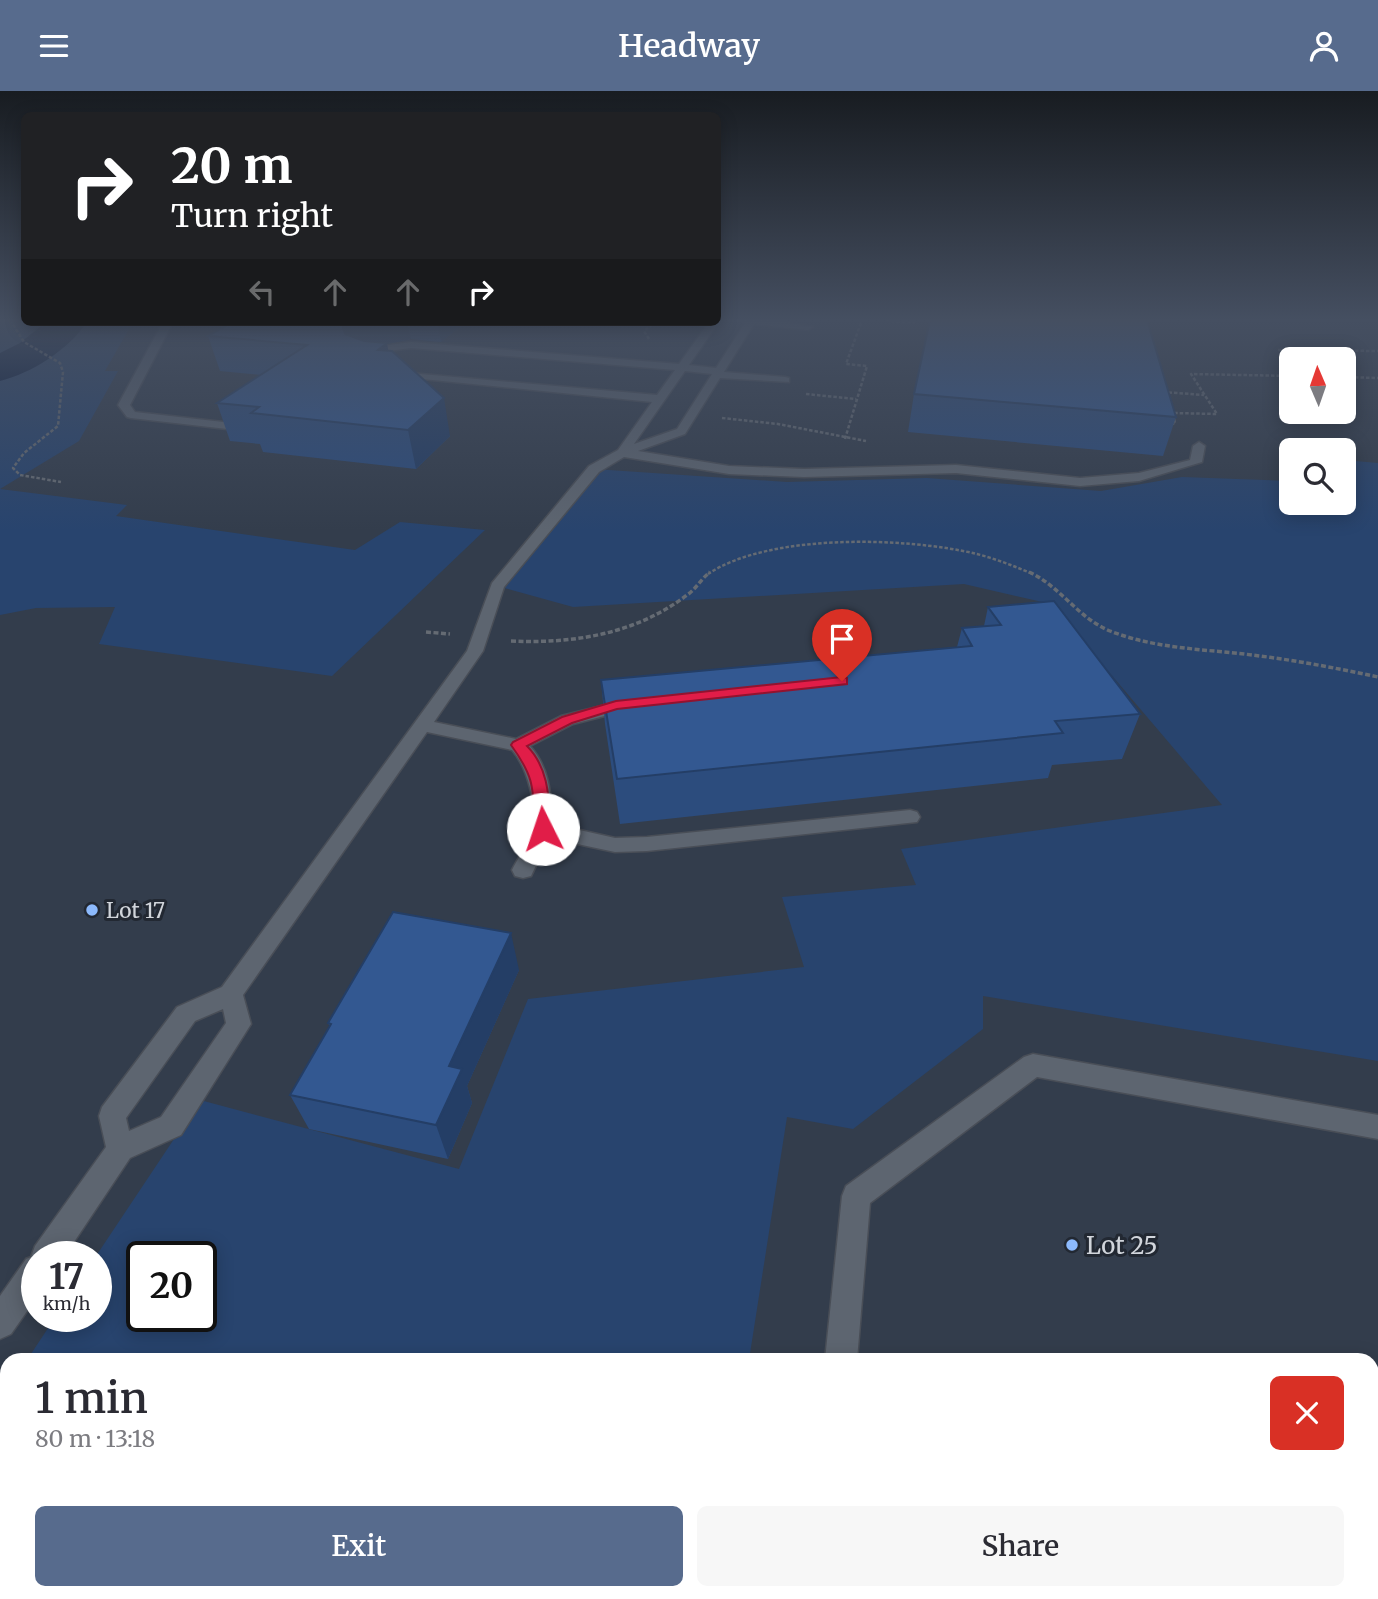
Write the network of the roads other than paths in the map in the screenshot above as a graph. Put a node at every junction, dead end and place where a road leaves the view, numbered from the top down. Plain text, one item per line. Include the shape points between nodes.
1 (132, 390) edge
2 (568, 390) edge
3 (664, 390) edge
4 (707, 390) edge
5 (658, 399) junction
6 (232, 427) edge
7 (1199, 446) dead end
8 (622, 453) junction
9 (642, 703) edge
10 (423, 725) junction
11 (518, 745) junction
12 (910, 817) dead end
13 (543, 829) junction
14 (523, 870) dead end
15 (230, 994) junction
16 (1378, 1127) edge
17 (120, 1149) junction
18 (57, 1241) edge
19 (21, 1293) edge
20 (0, 1323) edge
21 (842, 1353) edge

1 - 6 lane via 124,405 131,415
2 - 5 lane
3 - 5 lane
4 - 8 lane via 681,431
5 - 8 lane
7 - 8 lane via 1196,462 1139,477 1080,482 956,469 729,470
8 - 10 lane via 594,469 497,586 475,651
9 - 11 lane via 616,705 567,720
10 - 11 lane
10 - 15 lane
11 - 13 lane via 529,757 540,783
12 - 13 lane via 647,844 615,845
13 - 14 lane
15 - 17 lane via 186,1014 112,1116
15 - 17 lane via 239,1024 171,1126
16 - 21 lane via 1033,1065 856,1196
17 - 18 lane
19 - 20 lane

